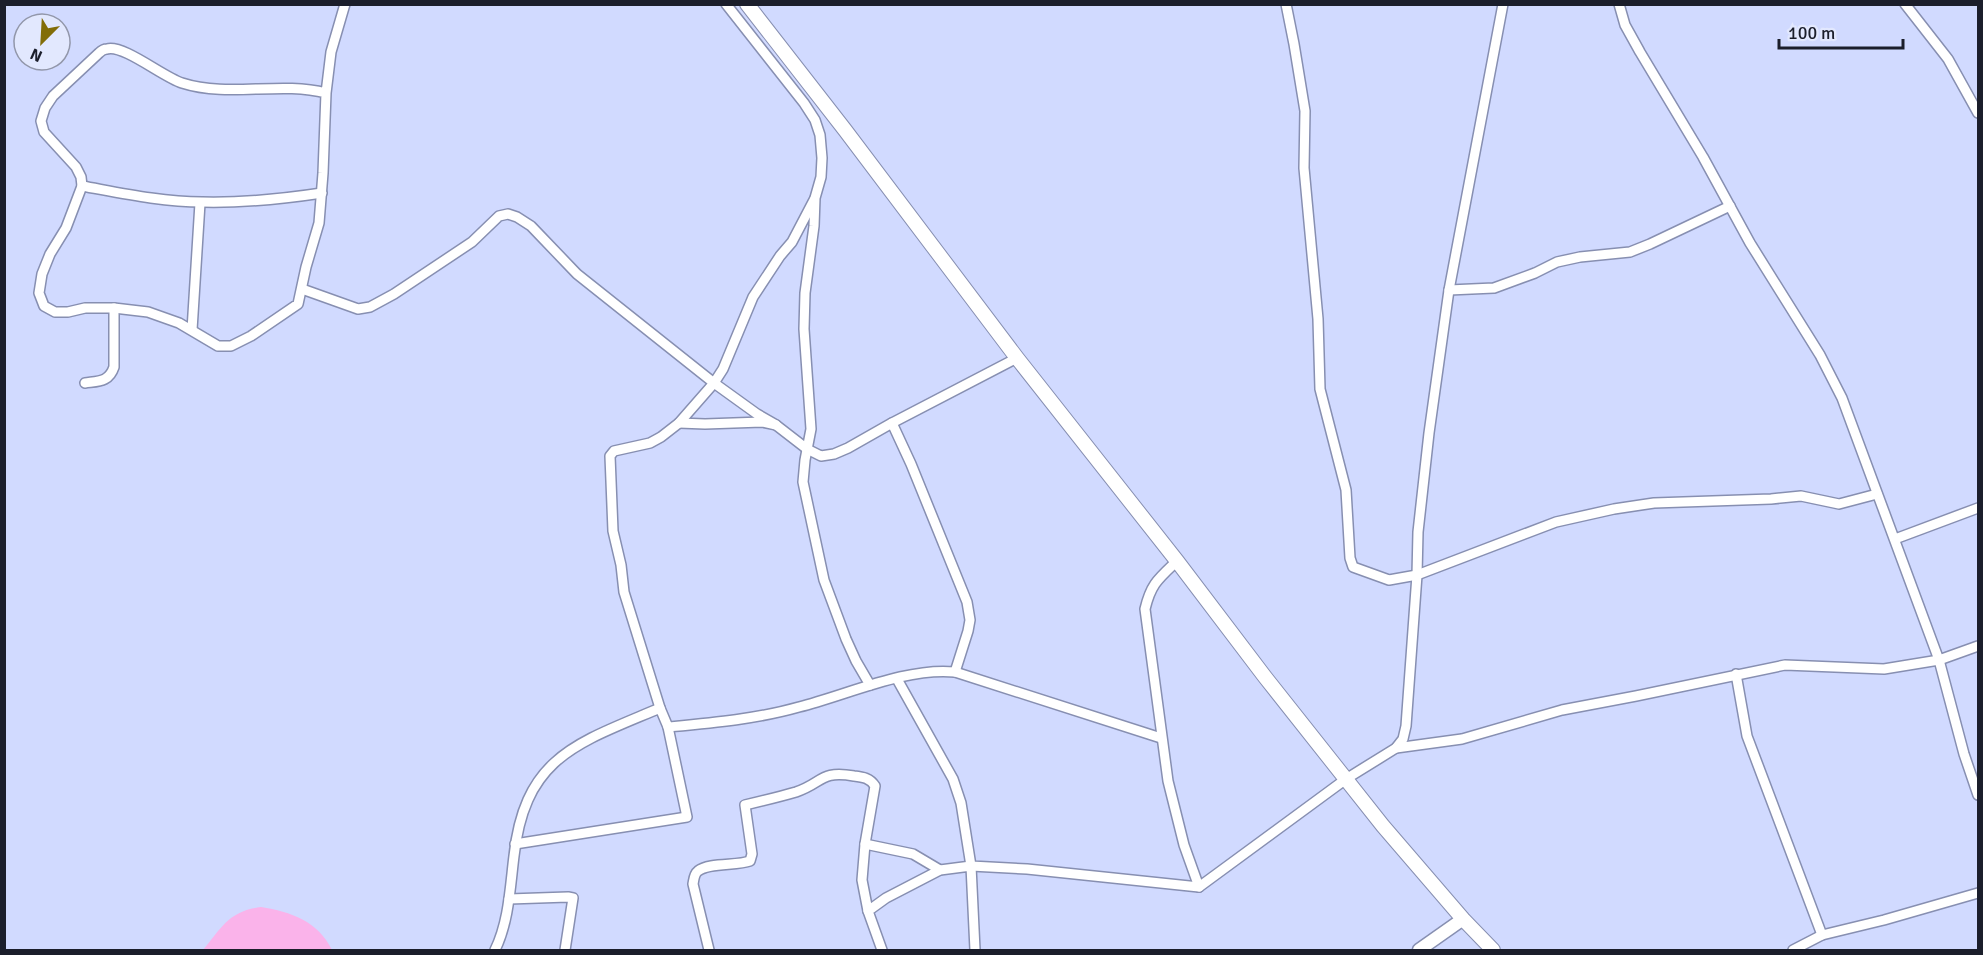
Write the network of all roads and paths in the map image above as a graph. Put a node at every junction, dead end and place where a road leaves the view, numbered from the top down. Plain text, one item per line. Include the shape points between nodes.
1 (345, 4) edge
2 (726, 4) edge
3 (747, 4) edge
4 (1286, 4) edge
5 (1503, 4) edge
6 (1619, 4) edge
7 (1905, 4) edge
8 (326, 93) junction
9 (1978, 113) edge
10 (82, 186) junction
11 (322, 193) junction
12 (815, 198) junction
13 (200, 202) junction
14 (1730, 207) junction
15 (302, 289) junction
16 (1449, 290) junction
17 (114, 308) junction
18 (192, 330) junction
19 (1017, 358) junction
20 (714, 382) junction
21 (85, 383) dead end
22 (679, 423) junction
23 (892, 423) junction
24 (776, 424) junction
25 (807, 449) junction
26 (1877, 494) junction
27 (1978, 508) edge
28 (1895, 539) junction
29 (1177, 561) junction
30 (1417, 575) junction
31 (1978, 646) edge
32 (1939, 660) junction
33 (955, 672) junction
34 (1736, 674) junction
35 (897, 679) junction
36 (870, 685) junction
37 (660, 708) junction
38 (668, 727) junction
39 (1161, 738) junction
40 (1396, 748) junction
41 (1346, 780) junction
42 (1978, 795) edge
43 (515, 844) junction
44 (864, 844) junction
45 (971, 866) junction
46 (940, 870) junction
47 (1199, 886) junction
48 (1978, 893) edge
49 (509, 899) junction
50 (868, 911) junction
51 (1463, 919) junction
52 (1822, 935) junction
53 (495, 951) edge
54 (565, 951) edge
55 (709, 951) edge
56 (882, 951) edge
57 (975, 951) edge
58 (1419, 951) edge
59 (1493, 951) edge
60 (1793, 951) edge

1 - 8 street via 331,52
2 - 12 street via 815,120 822,158
3 - 19 main road
4 - 30 street via 1305,111 1304,168 1318,319 1320,389 1346,490 1350,558 1353,567 1389,580
5 - 16 street
6 - 14 street via 1625,25
7 - 9 street via 1948,59
8 - 10 street via 307,88 213,89 182,83 124,51 107,49 53,96 41,121 44,132 76,166
8 - 11 street
10 - 13 street
10 - 17 street via 66,228 42,273 39,293 44,306 54,312
11 - 13 street via 268,201
11 - 15 street via 319,223
12 - 20 street via 792,242 753,297
12 - 25 street via 805,293 811,429
13 - 18 street
14 - 16 street via 1630,252 1557,262 1494,288
14 - 26 street via 1842,398
15 - 18 street via 298,303 231,346 218,346
15 - 20 street via 358,309 370,307 472,242 499,216 508,214 531,226 577,274
16 - 30 street via 1428,433
17 - 18 street via 148,312
17 - 21 street via 111,375 105,381
19 - 23 street
19 - 29 main road
20 - 22 street
20 - 24 street
22 - 24 street
22 - 37 street via 661,437 614,451 610,456 613,531 624,592
23 - 25 street via 834,454 821,456
23 - 33 street via 967,602 969,631
24 - 25 street
25 - 36 street via 803,482 824,580 846,639
26 - 28 street
26 - 30 street via 1839,504 1801,496 1663,502 1614,509 1556,522
27 - 28 street
28 - 32 street
29 - 39 street via 1156,581 1145,609
29 - 41 main road
30 - 40 street via 1406,726
31 - 32 street
32 - 34 street via 1884,669 1785,665
32 - 42 street
33 - 35 street via 922,672
33 - 39 street
34 - 40 street via 1562,710 1462,739
34 - 52 street via 1747,736
35 - 36 street
35 - 45 street via 953,779
36 - 38 street via 796,708
37 - 38 street
37 - 43 street via 605,731 550,765 536,782
38 - 43 street via 687,817
39 - 47 street via 1184,844
40 - 41 street
41 - 47 street
41 - 51 main road
43 - 49 street
44 - 46 street via 913,854
44 - 50 street via 862,889
44 - 55 street via 875,786 866,778 832,774 799,791 745,805 750,861 707,867 695,875 693,884
45 - 46 street
45 - 47 street
45 - 57 street
46 - 50 street
48 - 52 street
49 - 53 street
49 - 54 street via 573,898
50 - 56 street
51 - 58 street
51 - 59 main road
52 - 60 street

